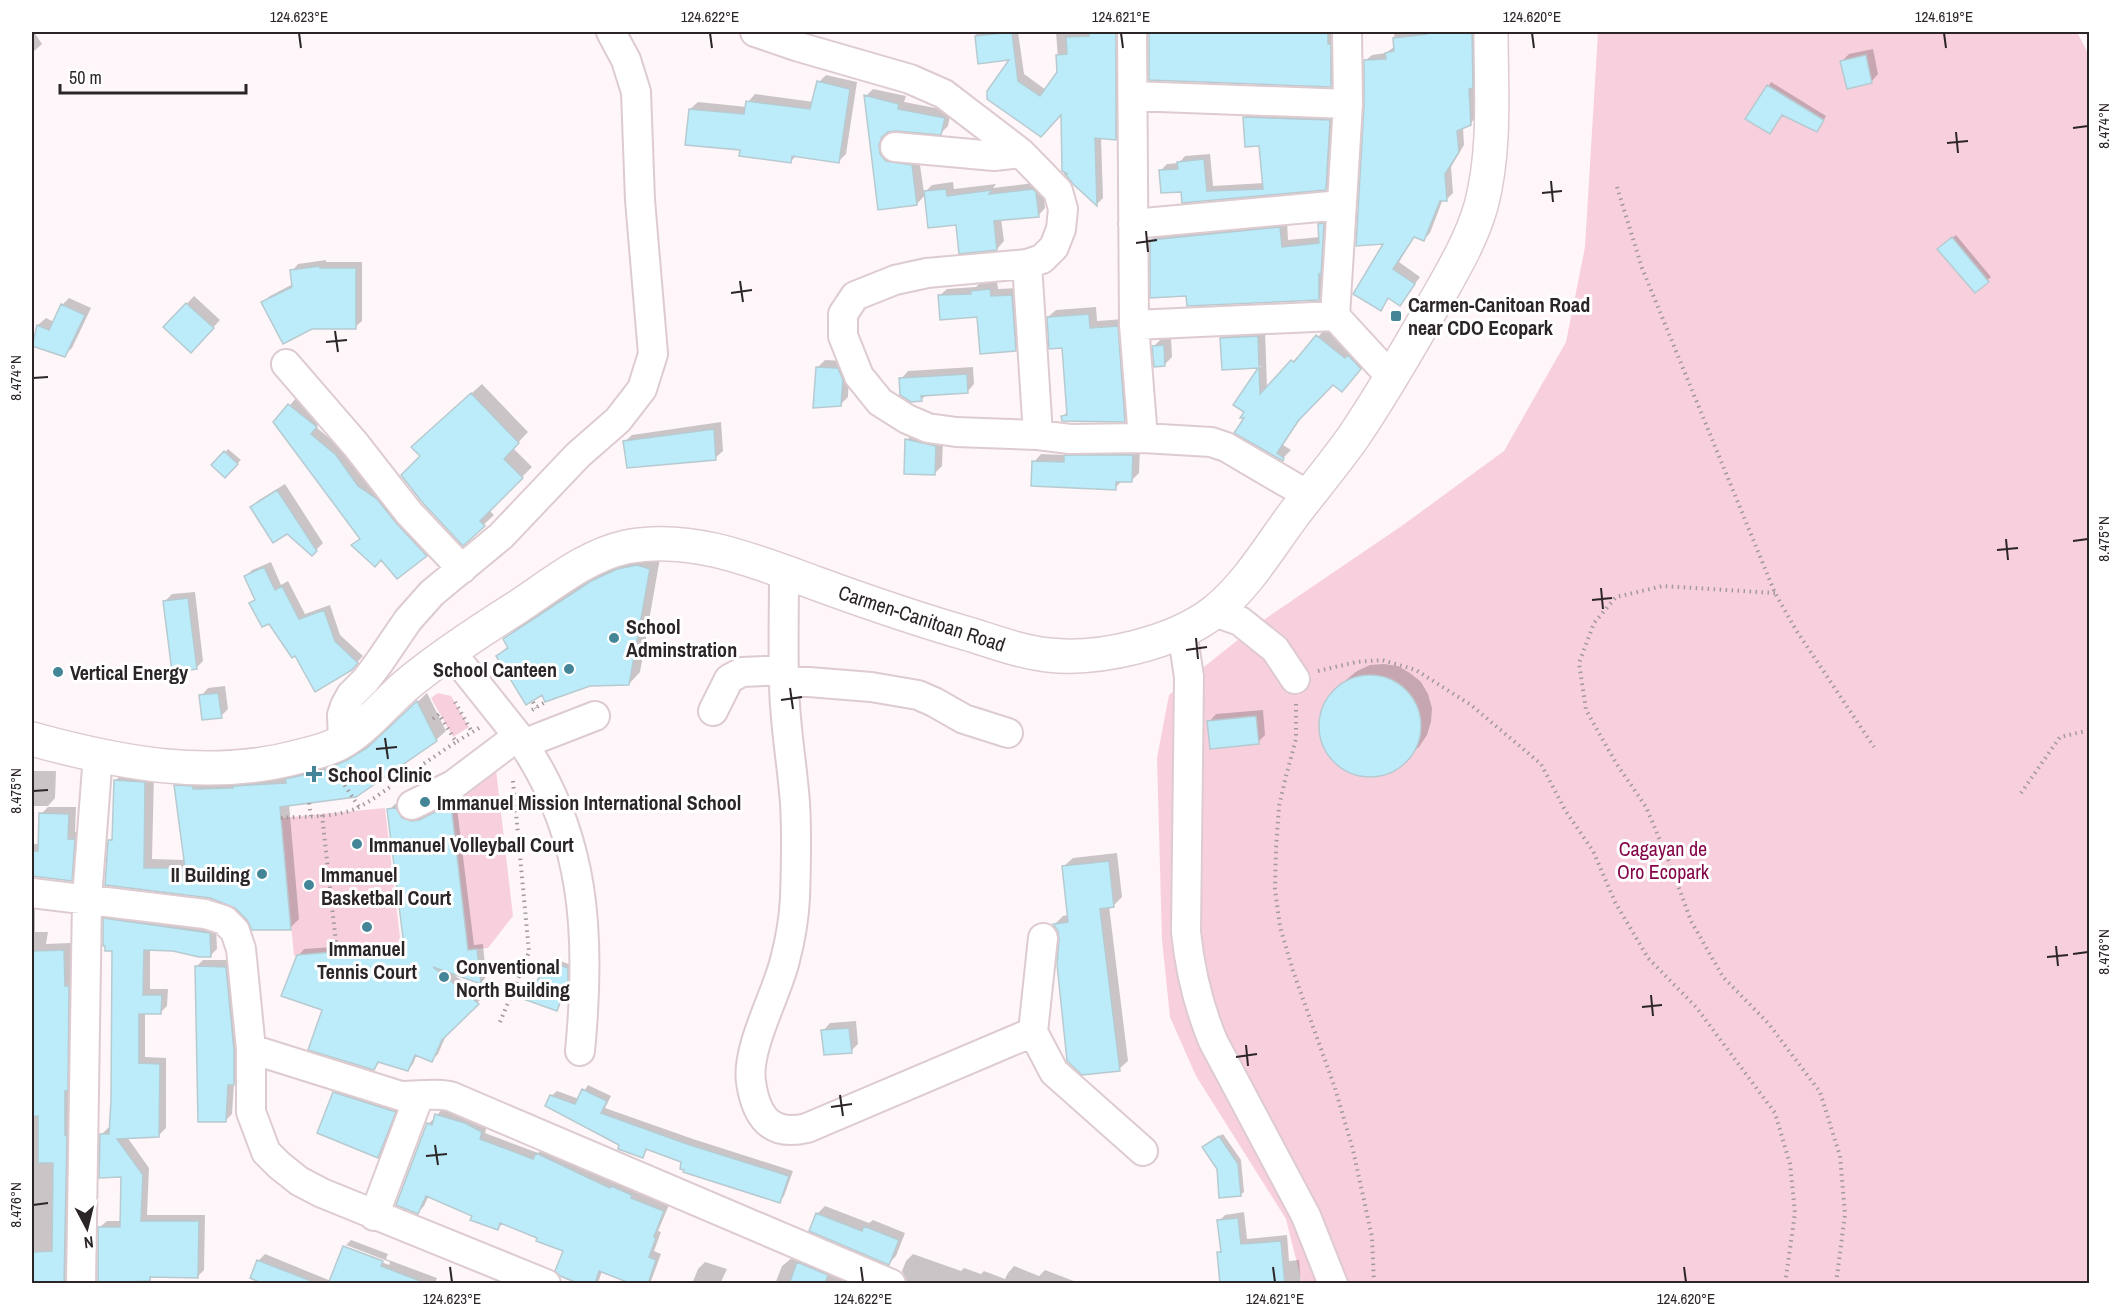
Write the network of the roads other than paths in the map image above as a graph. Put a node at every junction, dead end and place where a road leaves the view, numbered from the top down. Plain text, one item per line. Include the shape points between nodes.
1 (611, 32) edge
2 (756, 32) edge
3 (1132, 32) edge
4 (1347, 32) edge
5 (1491, 32) edge
6 (1133, 96) junction
7 (1348, 104) junction
8 (895, 147) dead end
9 (1021, 153) junction
10 (1341, 205) junction
11 (1133, 224) junction
12 (1027, 264) junction
13 (1335, 316) junction
14 (1134, 325) junction
15 (286, 364) dead end
16 (1391, 377) junction
17 (1038, 435) junction
18 (1143, 438) junction
19 (1308, 495) junction
20 (462, 569) junction
21 (783, 572) junction
22 (1214, 612) junction
23 (1182, 631) junction
24 (441, 659) junction
25 (784, 675) junction
26 (1295, 679) road end
27 (713, 711) dead end
28 (595, 716) dead end
29 (1008, 733) dead end
30 (32, 739) edge
31 (342, 741) junction
32 (508, 748) junction
33 (98, 755) junction
34 (411, 804) dead end
35 (32, 893) edge
36 (87, 898) junction
37 (1043, 938) dead end
38 (1033, 1032) junction
39 (251, 1049) junction
40 (580, 1052) dead end
41 (419, 1096) junction
42 (1143, 1151) dead end
43 (374, 1216) junction
44 (81, 1284) edge
45 (546, 1284) edge
46 (891, 1284) edge
47 (1334, 1284) edge

1 - 20 street via 626,60 636,92 640,200 653,354 642,389 618,420 578,455 501,536
2 - 9 street via 944,93
3 - 6 street
4 - 7 street
5 - 16 main road, Carmen-Canitoan Road via 1491,159 1481,206 1469,241
6 - 7 street
6 - 11 street
7 - 10 street
8 - 9 street via 994,156
9 - 12 street via 1058,191 1063,209 1054,247 1042,259
10 - 11 street
10 - 13 street
11 - 14 street
12 - 17 street
12 - 17 street via 927,273 895,280 855,296 843,314 843,336 859,376 880,402 907,419 928,428 956,432
13 - 14 street
13 - 16 street
14 - 18 street
15 - 20 street via 356,444 409,513
16 - 19 main road, Carmen-Canitoan Road via 1353,437
17 - 18 street
18 - 19 street via 1210,442 1226,447
19 - 22 main road, Carmen-Canitoan Road via 1242,584
20 - 31 street via 426,599 351,695 342,715
21 - 23 main road, Carmen-Canitoan Road via 902,615 1041,654 1103,654
21 - 24 main road, Carmen-Canitoan Road via 715,550 669,542 622,548 597,556
21 - 25 street
22 - 23 main road, Carmen-Canitoan Road
22 - 26 street via 1240,621 1275,648
23 - 47 street via 1189,677 1186,932 1190,970 1213,1041 1305,1216
24 - 31 main road, Carmen-Canitoan Road
24 - 32 street
25 - 27 street via 742,672 729,679
25 - 29 street via 918,695 964,719
25 - 38 street via 795,806 795,900 785,961 751,1066 753,1093 764,1119 772,1127 785,1130 807,1128
28 - 32 street
30 - 33 main road, Carmen-Canitoan Road
31 - 33 main road, Carmen-Canitoan Road via 268,764 213,768 138,764
32 - 34 street via 453,785
32 - 40 street via 546,781 576,865 585,952
33 - 36 street
35 - 36 street
36 - 39 street via 224,920 235,931 241,949
36 - 44 street
37 - 38 street
38 - 42 street via 1054,1072
39 - 41 street via 401,1096
39 - 43 street via 251,1112 266,1152 299,1181
41 - 43 street
41 - 46 street via 450,1096
43 - 45 street

